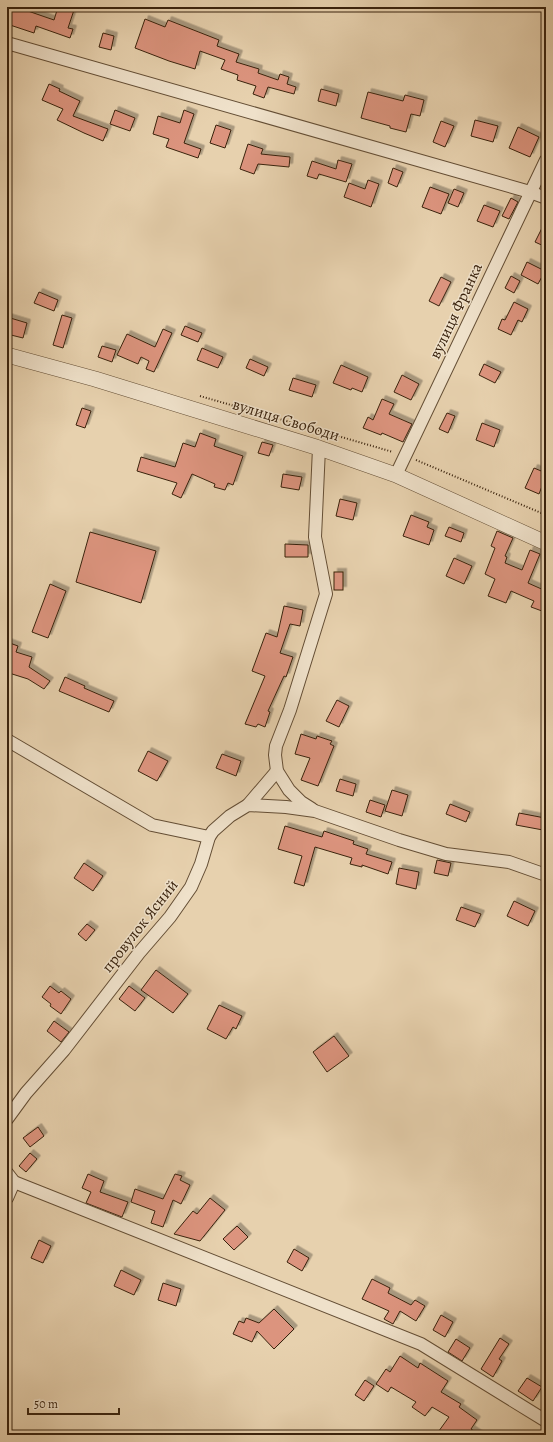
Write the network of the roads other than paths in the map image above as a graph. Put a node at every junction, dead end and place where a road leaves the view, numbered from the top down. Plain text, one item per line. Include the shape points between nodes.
1 (7, 43) edge
2 (546, 160) edge
3 (530, 192) junction
4 (546, 198) edge
5 (7, 355) edge
6 (319, 448) junction
7 (396, 475) junction
8 (546, 543) edge
9 (7, 740) edge
10 (277, 771) junction
11 (248, 805) junction
12 (315, 811) junction
13 (209, 837) junction
14 (546, 875) edge
15 (7, 1119) edge
16 (10, 1178) edge
17 (7, 1198) edge
18 (546, 1421) edge

1 - 3 street
2 - 3 street, вулиця Франка
3 - 4 street
3 - 7 street, вулиця Франка
5 - 6 street, вулиця Свободи via 95,379
6 - 7 street, вулиця Свободи
6 - 10 street via 315,537 326,594 290,710 276,746
7 - 8 street, вулиця Свободи
9 - 13 street via 152,825
10 - 11 street, провулок Ясний
10 - 12 street via 301,802
11 - 12 street
11 - 13 street, провулок Ясний via 230,816
12 - 14 street via 446,854 509,862
13 - 15 street, провулок Ясний via 191,887 170,917
16 - 17 street
16 - 18 street via 421,1344

